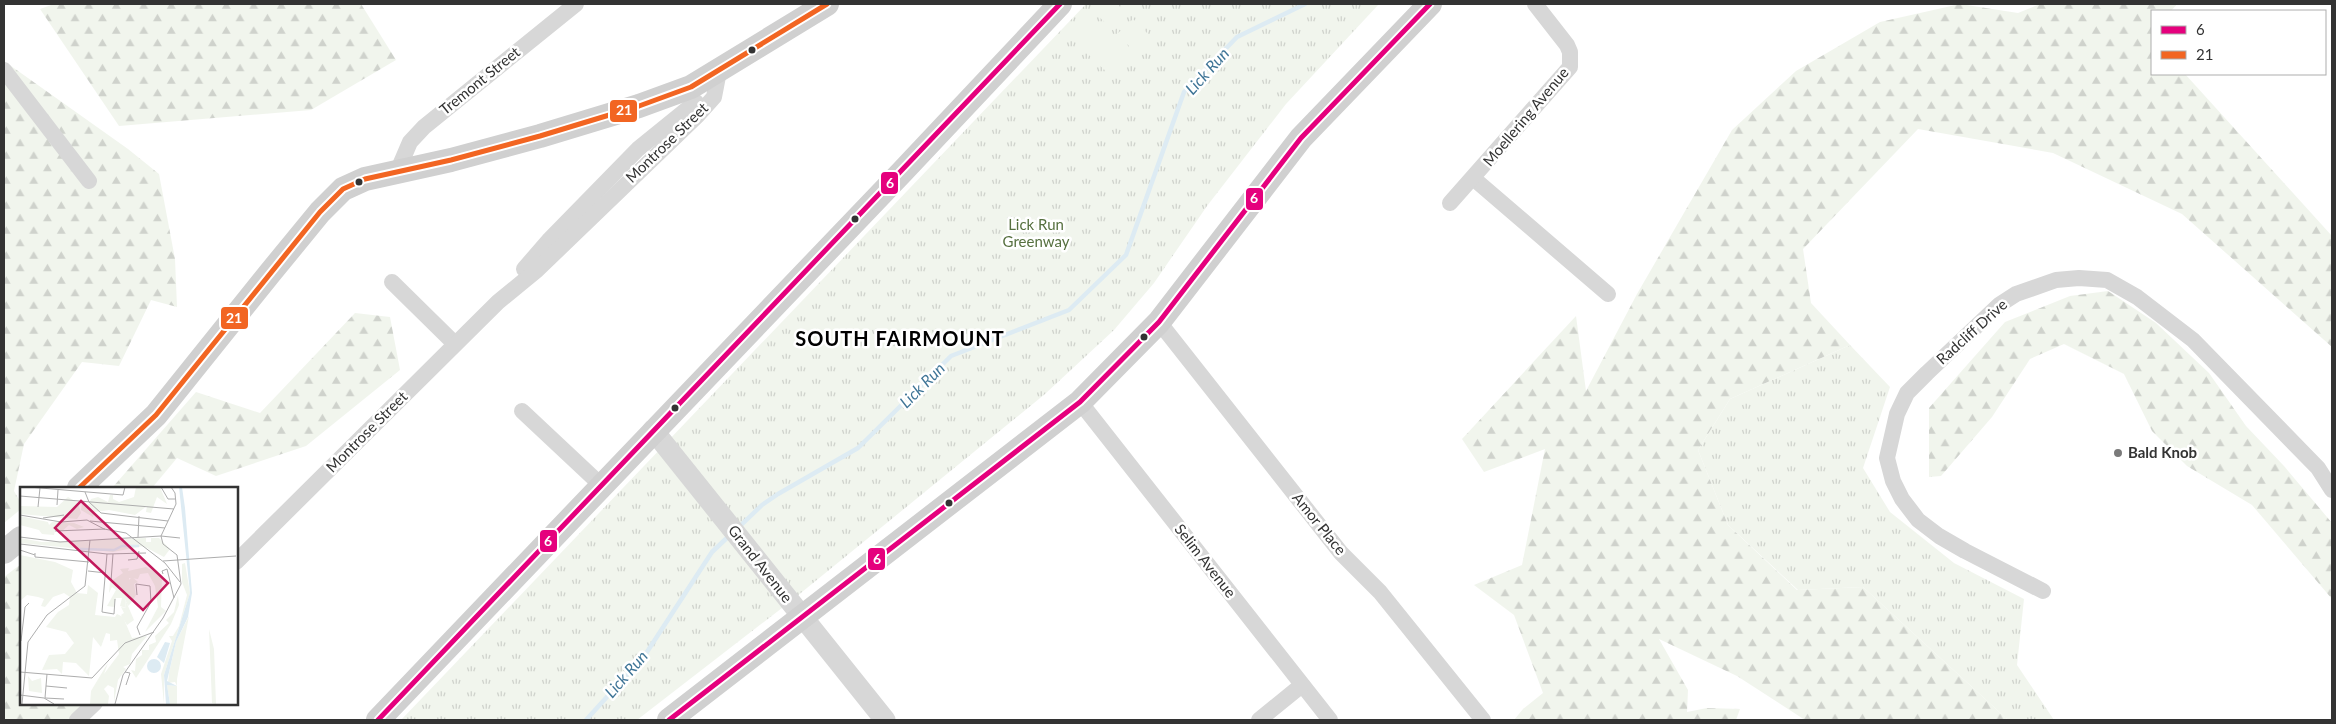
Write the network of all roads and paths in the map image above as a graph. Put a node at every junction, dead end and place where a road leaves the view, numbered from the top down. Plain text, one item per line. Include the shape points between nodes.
1 (576, 4) edge
2 (827, 4) edge
3 (1060, 4) edge
4 (1430, 4) edge
5 (1535, 4) edge
6 (4, 70) edge
7 (719, 71) junction
8 (398, 170) junction
9 (1473, 178) junction
10 (89, 181) dead end
11 (1450, 203) dead end
12 (392, 282) dead end
13 (1608, 294) dead end
14 (1159, 322) junction
15 (455, 344) junction
16 (1080, 402) junction
17 (522, 411) dead end
18 (654, 430) junction
19 (602, 486) junction
20 (81, 487) edge
21 (2332, 490) edge
22 (20, 539) edge
23 (4, 552) edge
24 (238, 560) edge
25 (2043, 591) dead end
26 (801, 616) junction
27 (1302, 685) junction
28 (93, 704) edge
29 (77, 720) edge
30 (378, 720) edge
31 (669, 720) edge
32 (885, 720) edge
33 (1259, 720) edge
34 (1330, 720) edge
35 (1483, 720) edge

1 - 8 street, Tremont Street via 424,127 410,142
2 - 7 main road
3 - 18 main road
4 - 14 main road via 1301,138
5 - 9 street, Moellering Avenue via 1567,45 1570,67
6 - 10 street
7 - 8 main road via 691,87 569,127 451,160
7 - 15 street, Montrose Street via 714,97 698,114 537,270
8 - 20 main road via 356,182 329,203 156,415
9 - 11 street, Moellering Avenue
9 - 13 street, Moellering Avenue
12 - 15 street
14 - 16 main road
14 - 35 street, Amor Place via 1341,553 1380,592
15 - 24 street, Montrose Street
16 - 26 main road
16 - 27 street, Selim Avenue
17 - 19 street
18 - 19 main road
18 - 26 street, Grand Avenue
19 - 30 main road
21 - 25 street, Radcliff Drive via 2318,468 2193,340 2138,297 2107,280 2056,280 2038,285 1999,305 1907,393 1897,414 1888,458 1893,481 1918,520 1965,551
22 - 23 main road
26 - 31 main road
26 - 32 street, Grand Avenue
27 - 33 street
27 - 34 street, Selim Avenue
28 - 29 street

